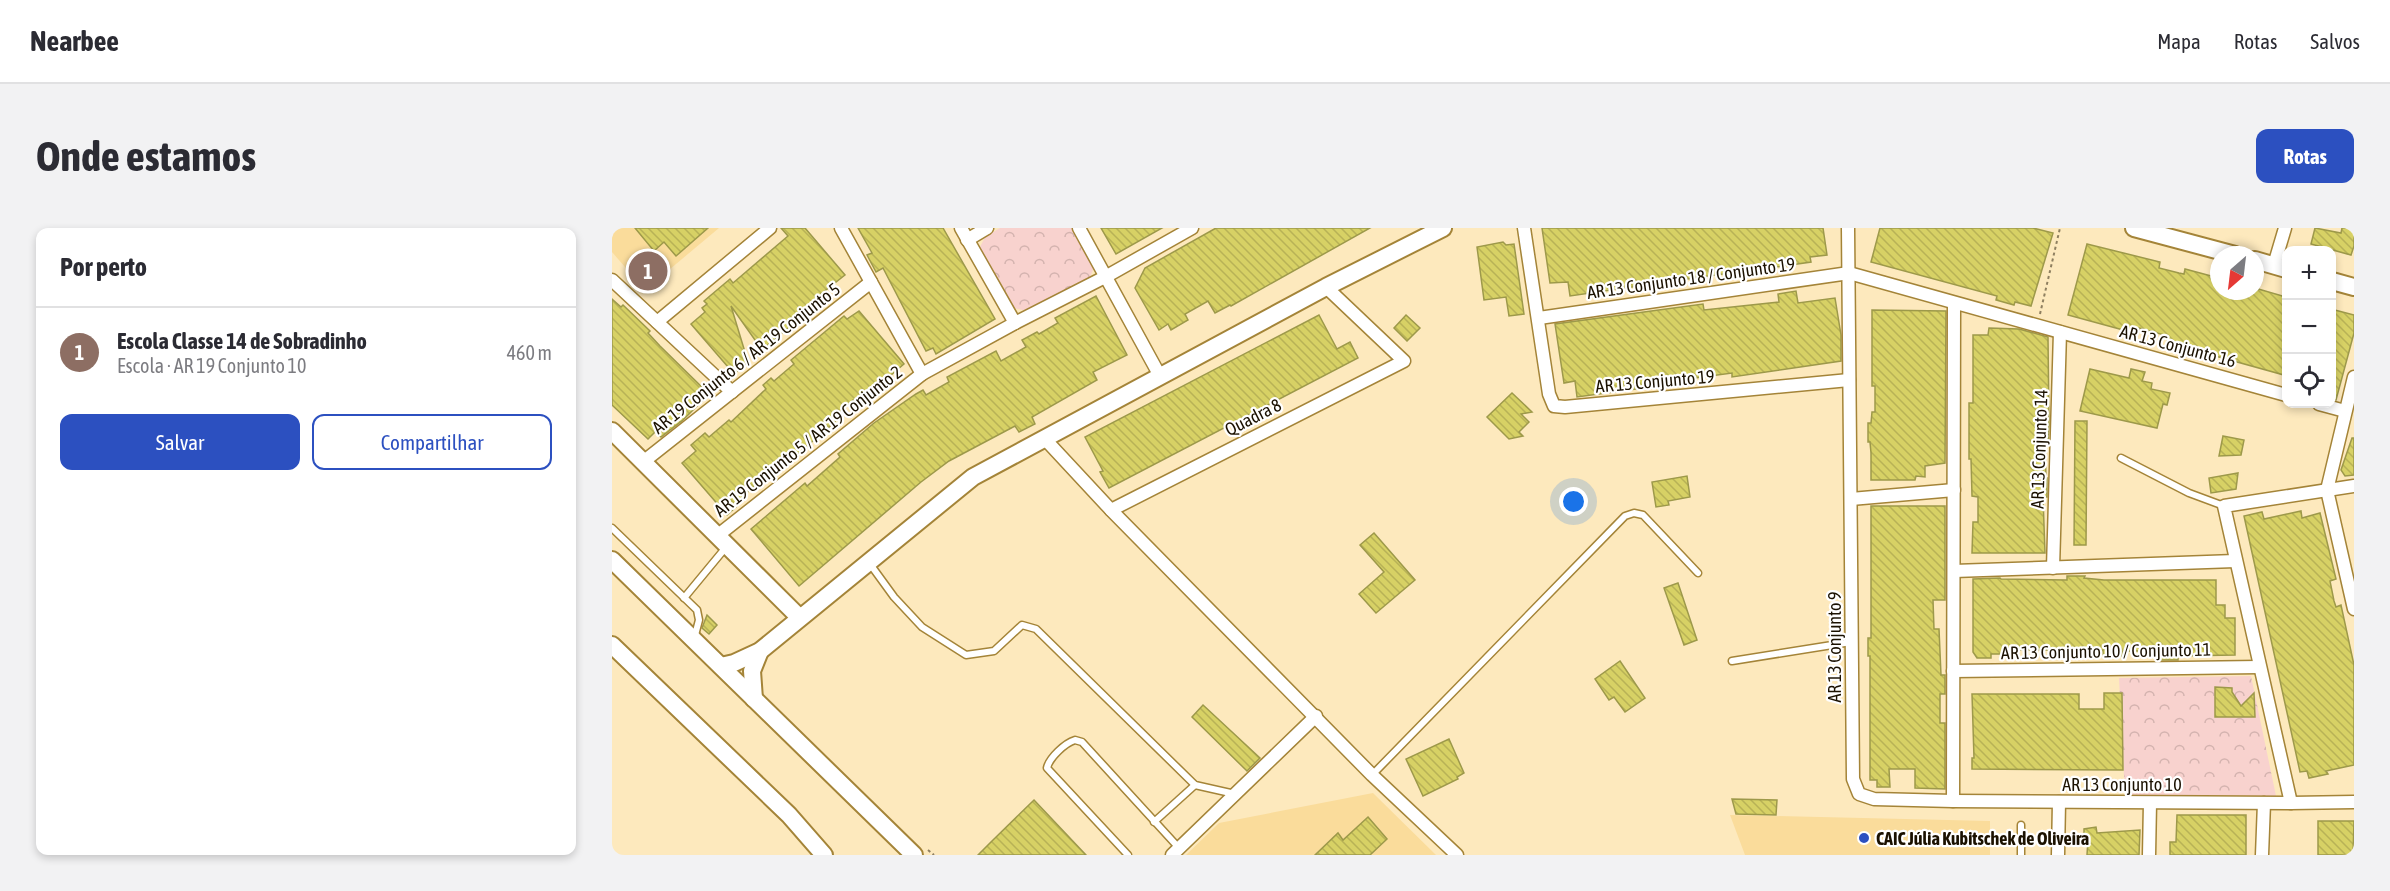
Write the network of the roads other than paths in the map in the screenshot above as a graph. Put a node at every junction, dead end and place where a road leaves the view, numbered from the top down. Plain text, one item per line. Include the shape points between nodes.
1 (770, 228) edge
2 (841, 228) edge
3 (961, 228) edge
4 (987, 228) edge
5 (1079, 228) edge
6 (1192, 228) edge
7 (1443, 228) edge
8 (1524, 228) edge
9 (1848, 228) edge
10 (2134, 228) edge
11 (2285, 228) edge
12 (968, 240) junction
13 (2210, 248) edge
14 (2264, 263) edge
15 (2280, 267) edge
16 (1849, 273) junction
17 (1107, 276) junction
18 (612, 280) edge
19 (871, 282) junction
20 (2336, 282) edge
21 (1326, 287) junction
22 (2354, 287) edge
23 (1954, 303) junction
24 (1539, 318) junction
25 (657, 322) junction
26 (1014, 323) junction
27 (2060, 332) junction
28 (922, 374) junction
29 (1160, 376) junction
30 (2354, 377) edge
31 (1850, 380) junction
32 (732, 392) junction
33 (2282, 394) edge
34 (2334, 408) edge
35 (2345, 411) junction
36 (612, 431) edge
37 (1044, 438) junction
38 (2121, 459) dead end
39 (643, 462) junction
40 (2354, 486) edge
41 (1954, 490) junction
42 (2327, 490) junction
43 (1851, 499) junction
44 (2224, 506) junction
45 (1111, 510) junction
46 (612, 528) edge
47 (722, 541) junction
48 (612, 560) edge
49 (868, 561) junction
50 (2235, 561) junction
51 (2053, 567) junction
52 (1954, 571) junction
53 (1698, 573) dead end
54 (684, 598) junction
55 (2354, 609) edge
56 (799, 617) junction
57 (694, 639) junction
58 (1852, 642) junction
59 (612, 645) edge
60 (760, 651) junction
61 (1732, 661) dead end
62 (721, 666) junction
63 (2259, 667) junction
64 (1953, 671) junction
65 (754, 699) junction
66 (1316, 716) junction
67 (1372, 775) junction
68 (1195, 784) junction
69 (1234, 794) junction
70 (1859, 794) joint
71 (1953, 801) junction
72 (2060, 802) junction
73 (2150, 802) junction
74 (2354, 802) edge
75 (2264, 803) junction
76 (2291, 803) junction
77 (789, 815) junction
78 (1155, 822) junction
79 (2021, 825) dead end
80 (893, 834) junction
81 (1176, 851) edge
82 (824, 855) edge
83 (832, 855) edge
84 (902, 855) edge
85 (914, 855) edge
86 (1128, 855) edge
87 (1457, 855) edge
88 (2021, 855) edge
89 (2058, 855) edge
90 (2150, 855) edge
91 (2262, 855) edge

1 - 25 street
2 - 19 street
3 - 12 street
4 - 12 street
5 - 17 street
6 - 17 street, AR 19 Conjunto 5 / AR 19 Conjunto 2
7 - 21 street
8 - 24 street
9 - 16 street, AR 13 Conjunto 9
10 - 13 street
11 - 15 street
12 - 26 street
14 - 15 street
16 - 23 street, AR 13 Conjunto 16
16 - 24 street, AR 13 Conjunto 18 / Conjunto 19
16 - 31 street, AR 13 Conjunto 9
17 - 26 street, AR 19 Conjunto 5 / AR 19 Conjunto 2
17 - 29 street
18 - 25 street
19 - 28 street
19 - 32 street, AR 19 Conjunto 6 / AR 19 Conjunto 5
20 - 22 street
21 - 29 street
21 - 45 street, Quadra 8 via 1404,361
23 - 27 street, AR 13 Conjunto 16
23 - 41 street
24 - 31 street, AR 13 Conjunto 19 via 1549,394 1554,405 1565,408
25 - 32 street
26 - 28 street, AR 19 Conjunto 5 / AR 19 Conjunto 2
27 - 33 street, AR 13 Conjunto 16
27 - 51 street, AR 13 Conjunto 14
28 - 47 street, AR 19 Conjunto 5 / AR 19 Conjunto 2
29 - 37 street
30 - 35 street
31 - 43 street, AR 13 Conjunto 9
32 - 39 street, AR 19 Conjunto 6 / AR 19 Conjunto 5
34 - 35 street
35 - 42 street
36 - 39 street
37 - 45 street
37 - 49 street via 972,477
38 - 44 lane
39 - 47 street
40 - 42 street
41 - 43 street
41 - 52 street
42 - 44 street
42 - 55 street
43 - 58 street, AR 13 Conjunto 9
44 - 50 street
45 - 66 street
46 - 54 lane
47 - 54 lane
47 - 56 street
48 - 57 street
49 - 56 street
49 - 68 lane via 922,627 966,655 994,651 1022,625 1036,629
50 - 51 street
50 - 63 street
51 - 52 street
52 - 64 street
53 - 67 lane via 1643,515 1626,516
54 - 57 lane via 697,610 699,620
56 - 60 street
57 - 62 street
58 - 61 lane
58 - 70 street, AR 13 Conjunto 9 via 1853,779
59 - 77 street
60 - 62 street
60 - 65 street via 752,671
62 - 65 street
63 - 64 street, AR 13 Conjunto 10 / Conjunto 11
63 - 76 street
64 - 71 street
65 - 80 street
66 - 67 street
66 - 69 street
67 - 87 street
68 - 69 lane
68 - 78 lane
69 - 81 street
70 - 71 street, AR 13 Conjunto 10 via 1874,799
71 - 72 street, AR 13 Conjunto 10
72 - 73 street, AR 13 Conjunto 10
72 - 89 street
73 - 75 street, AR 13 Conjunto 10
73 - 90 street
74 - 76 street, AR 13 Conjunto 10
75 - 76 street, AR 13 Conjunto 10
75 - 91 street
77 - 82 street
77 - 83 street
78 - 81 lane
78 - 86 lane via 1082,742 1070,741 1048,762 1051,773
79 - 88 lane
80 - 84 street
80 - 85 street

